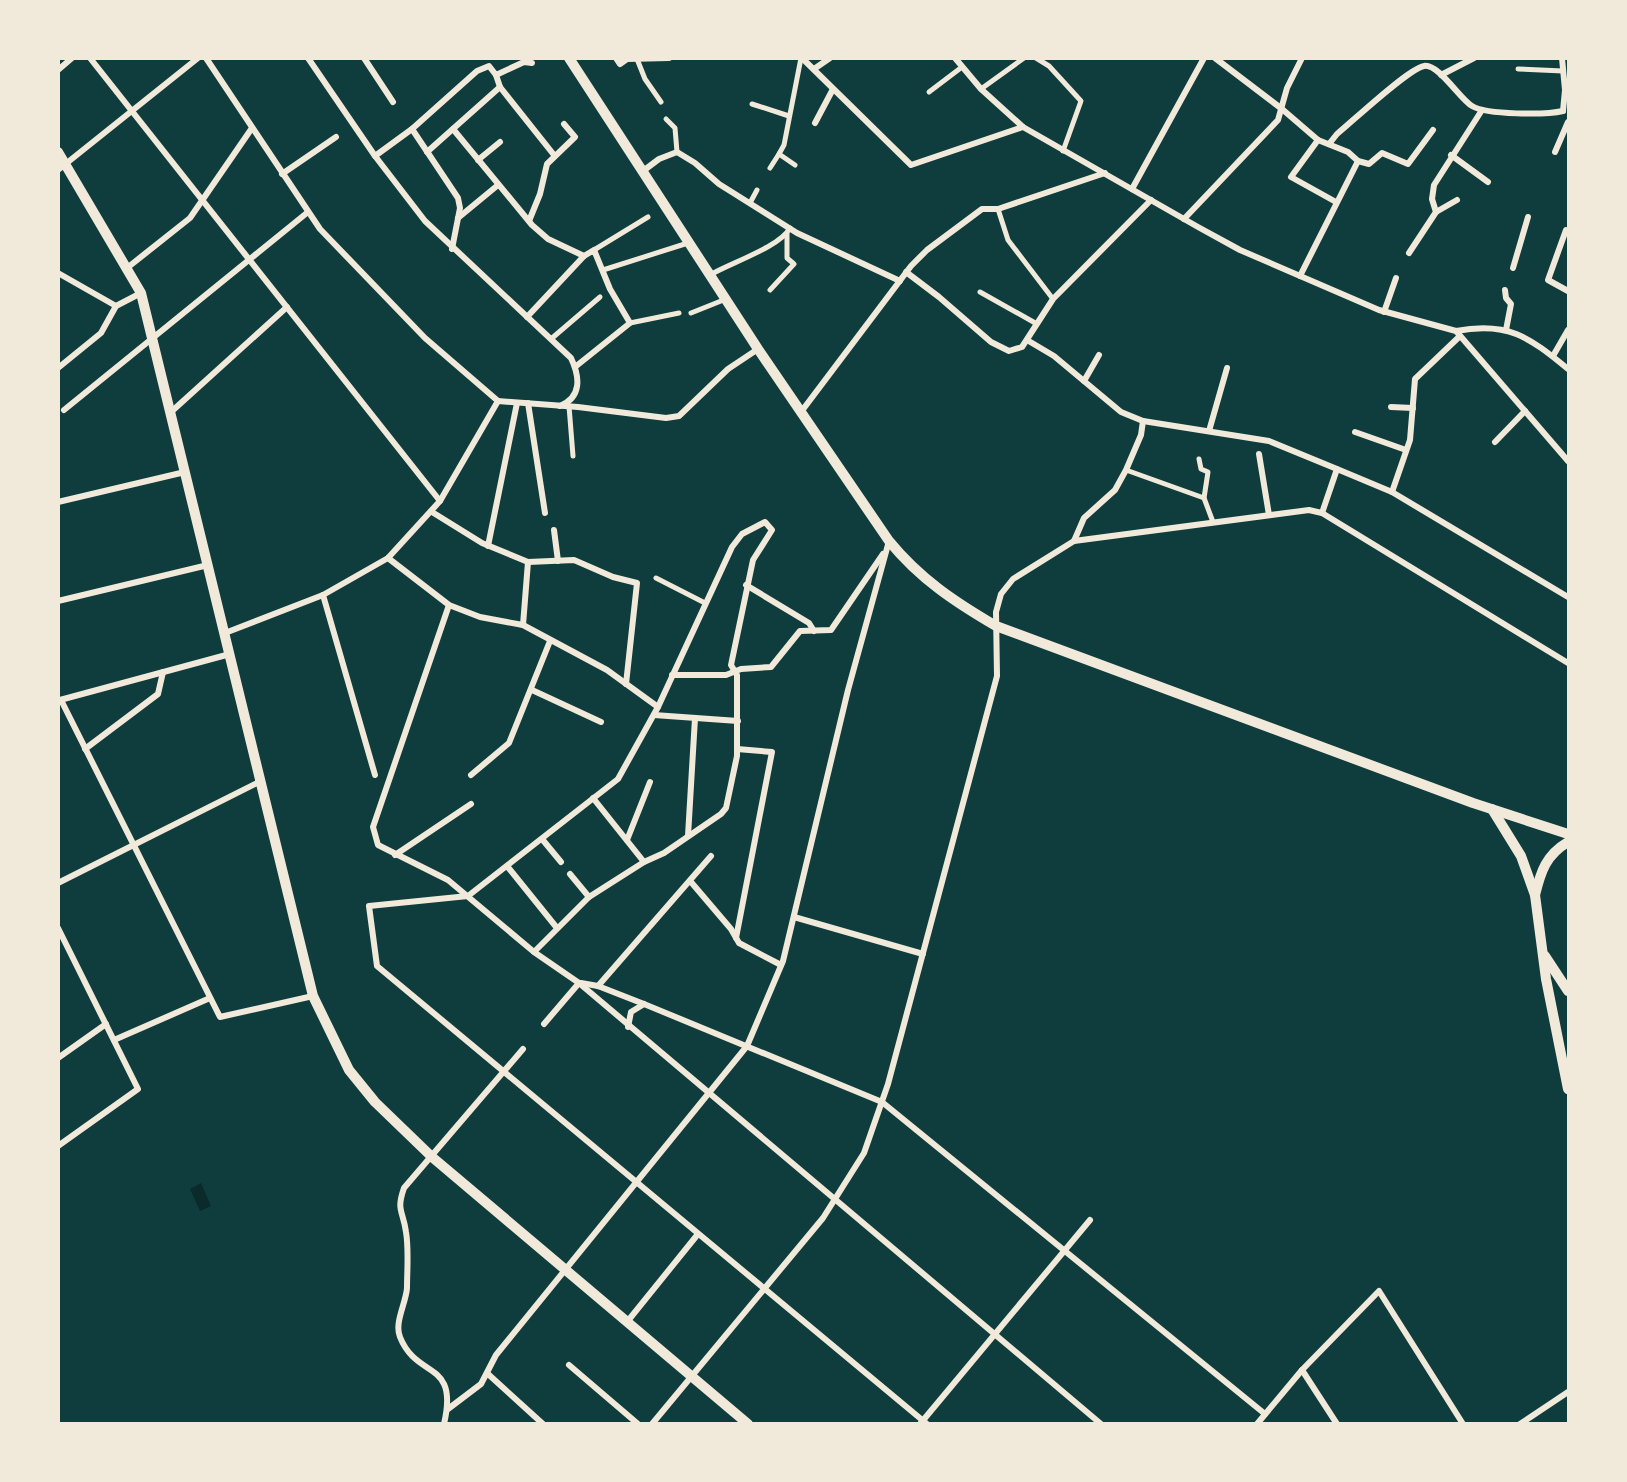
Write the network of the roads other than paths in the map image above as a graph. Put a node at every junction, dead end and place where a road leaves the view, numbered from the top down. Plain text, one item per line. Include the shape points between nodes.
1 (72, 58) edge
2 (90, 58) edge
3 (198, 58) edge
4 (206, 58) edge
5 (364, 58) edge
6 (569, 58) edge
7 (616, 58) edge
8 (669, 58) edge
9 (802, 58) edge
10 (830, 58) edge
11 (955, 58) edge
12 (1024, 58) edge
13 (1036, 58) edge
14 (1204, 58) edge
15 (1215, 58) edge
16 (1302, 58) edge
17 (1473, 58) edge
18 (1562, 58) edge
19 (637, 59) edge
20 (310, 60) edge
21 (532, 63) dead end
22 (962, 67) junction
23 (814, 69) junction
24 (1518, 69) dead end
25 (58, 70) edge
26 (1563, 71) junction
27 (496, 75) junction
28 (1441, 75) junction
29 (500, 87) junction
30 (833, 89) junction
31 (981, 89) junction
32 (929, 92) dead end
33 (393, 102) dead end
34 (661, 102) dead end
35 (752, 104) dead end
36 (1282, 108) junction
37 (1482, 110) junction
38 (132, 111) junction
39 (1566, 112) edge
40 (789, 116) junction
41 (666, 118) dead end
42 (815, 123) dead end
43 (1569, 123) edge
44 (564, 124) dead end
45 (1023, 127) junction
46 (252, 128) junction
47 (412, 129) junction
48 (453, 129) junction
49 (1433, 130) dead end
50 (336, 137) dead end
51 (1318, 140) junction
52 (500, 142) dead end
53 (1329, 144) junction
54 (1063, 151) junction
55 (58, 152) edge
56 (427, 152) junction
57 (677, 152) junction
58 (1555, 152) dead end
59 (779, 154) junction
60 (555, 155) junction
61 (1451, 155) junction
62 (375, 156) junction
63 (478, 160) junction
64 (1358, 160) junction
65 (795, 165) dead end
66 (62, 167) edge
67 (770, 168) dead end
68 (643, 171) junction
69 (1105, 173) junction
70 (282, 174) junction
71 (1488, 182) dead end
72 (498, 185) junction
73 (1132, 189) junction
74 (758, 190) dead end
75 (202, 200) junction
76 (1151, 200) junction
77 (1457, 200) dead end
78 (1336, 202) junction
79 (750, 203) junction
80 (998, 208) junction
81 (308, 212) junction
82 (1437, 212) junction
83 (648, 217) dead end
84 (1528, 217) dead end
85 (458, 218) junction
86 (1184, 219) junction
87 (529, 221) junction
88 (1566, 230) dead end
89 (788, 231) junction
90 (690, 243) junction
91 (452, 249) junction
92 (594, 250) junction
93 (1409, 253) dead end
94 (584, 256) junction
95 (249, 260) junction
96 (127, 268) junction
97 (1512, 268) dead end
98 (603, 270) junction
99 (906, 272) junction
100 (58, 273) edge
101 (710, 275) junction
102 (1300, 276) junction
103 (1396, 278) dead end
104 (900, 281) junction
105 (770, 290) dead end
106 (1505, 290) dead end
107 (1569, 291) edge
108 (980, 292) dead end
109 (141, 293) junction
110 (600, 297) dead end
111 (726, 299) junction
112 (1053, 299) junction
113 (116, 306) junction
114 (287, 307) junction
115 (1384, 312) junction
116 (679, 313) dead end
117 (691, 313) dead end
118 (527, 317) junction
119 (630, 323) junction
120 (1037, 324) junction
121 (1506, 330) junction
122 (1569, 330) edge
123 (1458, 334) junction
124 (153, 337) junction
125 (551, 339) junction
126 (1027, 340) junction
127 (758, 349) junction
128 (1099, 355) dead end
129 (1552, 356) junction
130 (575, 368) junction
131 (1227, 368) dead end
132 (58, 369) edge
133 (1569, 369) edge
134 (1084, 381) junction
135 (498, 401) junction
136 (517, 402) junction
137 (528, 403) junction
138 (560, 406) junction
139 (569, 406) junction
140 (1391, 407) dead end
141 (1413, 408) junction
142 (64, 410) dead end
143 (1525, 411) junction
144 (171, 412) junction
145 (801, 412) junction
146 (1143, 421) junction
147 (1209, 431) junction
148 (1355, 432) dead end
149 (1495, 442) dead end
150 (1407, 450) junction
151 (1259, 454) dead end
152 (573, 456) dead end
153 (1199, 459) dead end
154 (1569, 461) edge
155 (1337, 469) junction
156 (1126, 470) junction
157 (185, 472) junction
158 (1392, 492) junction
159 (1204, 498) junction
160 (440, 501) junction
161 (58, 502) edge
162 (432, 512) junction
163 (545, 513) dead end
164 (1322, 513) junction
165 (1269, 515) junction
166 (1213, 522) junction
167 (554, 530) dead end
168 (1074, 541) junction
169 (888, 545) junction
170 (488, 546) junction
171 (388, 558) junction
172 (558, 561) junction
173 (528, 562) junction
174 (209, 565) junction
175 (656, 578) dead end
176 (746, 585) junction
177 (323, 595) junction
178 (1567, 597) edge
179 (58, 601) edge
180 (705, 603) junction
181 (449, 605) junction
182 (524, 625) junction
183 (996, 626) junction
184 (814, 631) junction
185 (225, 633) junction
186 (550, 641) junction
187 (230, 653) junction
188 (1569, 663) edge
189 (163, 672) junction
190 (734, 672) junction
191 (672, 675) junction
192 (626, 684) junction
193 (532, 690) junction
194 (60, 700) edge
195 (658, 707) junction
196 (654, 715) junction
197 (695, 718) junction
198 (738, 721) junction
199 (602, 722) dead end
200 (86, 749) junction
201 (737, 749) junction
202 (471, 775) dead end
203 (375, 776) dead end
204 (261, 781) junction
205 (650, 782) dead end
206 (593, 798) junction
207 (471, 804) dead end
208 (1492, 809) junction
209 (1569, 834) edge
210 (688, 836) junction
211 (542, 839) junction
212 (627, 840) junction
213 (1569, 842) edge
214 (134, 845) junction
215 (395, 855) junction
216 (711, 856) dead end
217 (561, 862) dead end
218 (644, 862) junction
219 (507, 866) junction
220 (570, 874) dead end
221 (691, 882) junction
222 (58, 883) edge
223 (1535, 895) junction
224 (468, 896) junction
225 (589, 897) junction
226 (794, 917) junction
227 (58, 928) edge
228 (557, 928) junction
229 (736, 938) junction
230 (1542, 950) junction
231 (534, 952) junction
232 (923, 954) junction
233 (781, 965) junction
234 (579, 983) junction
235 (598, 986) junction
236 (1569, 991) edge
237 (314, 996) junction
238 (210, 999) junction
239 (644, 1004) junction
240 (106, 1024) junction
241 (544, 1024) dead end
242 (628, 1027) junction
243 (114, 1040) junction
244 (747, 1046) junction
245 (523, 1049) dead end
246 (58, 1058) edge
247 (504, 1071) junction
248 (1568, 1087) edge
249 (709, 1095) junction
250 (882, 1102) junction
251 (58, 1146) edge
252 (432, 1157) junction
253 (635, 1183) junction
254 (836, 1201) junction
255 (1090, 1220) dead end
256 (698, 1234) junction
257 (1065, 1251) junction
258 (565, 1269) junction
259 (765, 1290) junction
260 (627, 1322) junction
261 (995, 1334) junction
262 (569, 1365) dead end
263 (1302, 1370) junction
264 (488, 1374) junction
265 (691, 1377) junction
266 (1569, 1392) edge
267 (448, 1409) junction
268 (1265, 1414) junction
269 (924, 1422) edge
270 (444, 1424) edge
271 (543, 1424) edge
272 (638, 1424) edge
273 (652, 1424) edge
274 (748, 1424) edge
275 (1101, 1424) edge
276 (1257, 1424) edge
277 (1337, 1424) edge
278 (1463, 1424) edge
279 (1520, 1424) edge

1 - 25 street
2 - 38 street
3 - 38 street
4 - 46 street
5 - 33 street
6 - 68 street
7 - 19 street via 620,64
8 - 19 street
9 - 23 street
9 - 40 street
10 - 23 street
11 - 22 street
12 - 31 street
13 - 54 street via 1049,66 1081,101
14 - 73 street
15 - 36 street
16 - 36 street
17 - 28 street
18 - 26 street
19 - 34 street
20 - 62 street
21 - 27 street via 524,62
22 - 31 street
22 - 32 street
23 - 30 street
24 - 26 street
26 - 39 street
27 - 29 street
27 - 47 street via 489,66 477,71
28 - 37 street via 1470,105
28 - 53 street via 1430,67 1415,70
29 - 48 street
29 - 60 street
30 - 42 street
30 - 45 street via 910,165
31 - 45 street
35 - 40 street
36 - 51 street
36 - 86 street via 1278,120
37 - 39 street
37 - 61 street
38 - 66 street
38 - 75 street
40 - 59 street
41 - 57 street via 675,128
43 - 58 street
44 - 60 street via 575,137
45 - 54 street
46 - 70 street
46 - 75 street
47 - 56 street
47 - 62 street
48 - 56 street
48 - 63 street
49 - 64 street via 1408,164 1382,153 1369,164
50 - 70 street
51 - 53 street
51 - 78 street via 1291,177
52 - 63 street
53 - 64 street
54 - 69 street
55 - 66 street
56 - 85 street via 458,198
57 - 68 street
57 - 79 street
59 - 65 street
59 - 67 street
60 - 87 street via 547,164
61 - 71 street
61 - 82 street via 1434,185 1432,199
62 - 91 street
63 - 72 street
64 - 78 street
66 - 96 street
68 - 90 street
69 - 73 street
69 - 80 street
70 - 81 street
72 - 85 street
72 - 87 street
73 - 76 street
74 - 79 street
75 - 95 street
75 - 96 street via 189,218
76 - 86 street
76 - 112 street
77 - 82 street
78 - 102 street
79 - 89 street
80 - 99 street via 982,209 927,250
80 - 112 street via 1008,240
81 - 95 street
81 - 135 street via 425,338
82 - 93 street
83 - 92 street
84 - 97 street
85 - 91 street
86 - 102 street via 1240,250
87 - 94 street via 548,239
88 - 107 street via 1548,280
89 - 101 street via 762,252 734,261
89 - 104 street
89 - 105 street via 787,258 794,264
90 - 98 street
90 - 101 street
91 - 118 street
92 - 94 street
92 - 98 street
94 - 118 street
95 - 114 street
95 - 124 street
96 - 109 street
98 - 119 street
99 - 104 street
99 - 126 street via 1000,347 1016,351
100 - 113 street
101 - 111 street
102 - 115 street
103 - 115 street
104 - 145 street
106 - 121 street via 1511,304
108 - 120 street
109 - 113 street
109 - 124 street
110 - 125 street
111 - 117 street
111 - 127 street
112 - 120 street
113 - 132 street via 100,333
114 - 144 street
114 - 160 street
115 - 123 street
116 - 119 street
118 - 125 street
119 - 130 street
120 - 126 street
121 - 123 street via 1479,327
121 - 129 street
122 - 129 street
123 - 141 street via 1415,379
123 - 143 street
124 - 142 street
124 - 144 street
125 - 130 street via 571,358
126 - 134 street
127 - 139 street via 728,369 679,416 666,418
127 - 145 street
128 - 134 street
129 - 133 street
130 - 138 street via 574,397
131 - 147 street
134 - 146 street via 1120,412
135 - 136 street
135 - 160 street
136 - 137 street
136 - 170 street
137 - 138 street
137 - 163 street
138 - 139 street
139 - 152 street
140 - 141 street
141 - 150 street
143 - 149 street
143 - 154 street
144 - 157 street
145 - 169 street
146 - 147 street
146 - 156 street
147 - 155 street via 1269,441
148 - 150 street
150 - 158 street
151 - 165 street
153 - 159 street via 1202,469 1208,472
155 - 158 street
155 - 164 street
156 - 159 street
156 - 168 street via 1115,490 1084,518
157 - 161 street
157 - 174 street
158 - 178 street
159 - 166 street
160 - 162 street
162 - 170 street
162 - 171 street
164 - 165 street via 1309,510
164 - 188 street
165 - 166 street
166 - 168 street
167 - 172 street
168 - 183 street via 1013,579 1001,594
169 - 183 street via 938,591
169 - 184 street via 831,630
169 - 226 street
170 - 173 street
171 - 177 street
171 - 181 street
172 - 173 street
172 - 192 street via 574,560 637,583
173 - 182 street
174 - 179 street
174 - 185 street
175 - 180 street
176 - 180 street via 753,560 771,530 765,522 742,534 732,547
176 - 184 street via 809,623
176 - 190 street via 731,665
177 - 185 street
177 - 203 street
180 - 191 street
181 - 182 street via 480,617
181 - 215 street via 373,827 378,845
182 - 186 street
183 - 208 street
183 - 232 street via 997,676
184 - 190 street via 800,631 771,667
185 - 187 street
186 - 192 street via 570,648
186 - 193 street
187 - 189 street
187 - 204 street
189 - 194 street
189 - 200 street via 158,694
190 - 191 street
190 - 198 street via 738,675
191 - 195 street
192 - 195 street
193 - 199 street
193 - 202 street via 509,743
194 - 200 street
195 - 196 street
196 - 197 street
196 - 206 street via 618,779
197 - 198 street
197 - 210 street
198 - 201 street
200 - 214 street
201 - 210 street via 726,808
201 - 229 street via 772,752
204 - 214 street
204 - 237 street
205 - 212 street
206 - 211 street
206 - 212 street
207 - 215 street
208 - 209 street
208 - 223 street via 1521,856
210 - 218 street
211 - 217 street
211 - 219 street
212 - 218 street
213 - 223 street via 1550,854
214 - 222 street
214 - 238 street
215 - 224 street via 448,880
216 - 221 street
218 - 225 street
219 - 224 street
219 - 228 street
220 - 225 street
221 - 229 street
221 - 235 street
223 - 230 street
224 - 231 street
224 - 247 street via 369,906 377,966
225 - 228 street
226 - 232 street
226 - 233 street
227 - 240 street
228 - 231 street
229 - 233 street
230 - 236 street
230 - 248 street
231 - 234 street
232 - 250 street
233 - 244 street
234 - 235 street
234 - 241 street
234 - 242 street
235 - 239 street
237 - 238 street via 220,1017
237 - 252 street via 349,1070 375,1102
238 - 243 street
239 - 242 street via 631,1012
239 - 244 street
240 - 243 street
240 - 246 street
242 - 249 street
243 - 251 street via 138,1089
244 - 249 street
244 - 250 street
245 - 247 street
247 - 252 street
247 - 253 street
249 - 253 street
249 - 254 street
250 - 254 street via 864,1153
250 - 257 street
252 - 258 street
252 - 267 street via 404,1188 400,1200 407,1256 406,1293 398,1330 410,1353 440,1376 448,1395
253 - 256 street
253 - 258 street
254 - 259 street
254 - 261 street
255 - 257 street
256 - 259 street
256 - 260 street
257 - 261 street
257 - 268 street
258 - 260 street
258 - 264 street via 496,1355
259 - 265 street
259 - 269 street
260 - 265 street
261 - 269 street
261 - 275 street
262 - 272 street
263 - 268 street
263 - 277 street
263 - 278 street via 1379,1291
264 - 267 street
264 - 271 street
265 - 273 street
265 - 274 street
266 - 279 street
267 - 270 street
268 - 276 street

